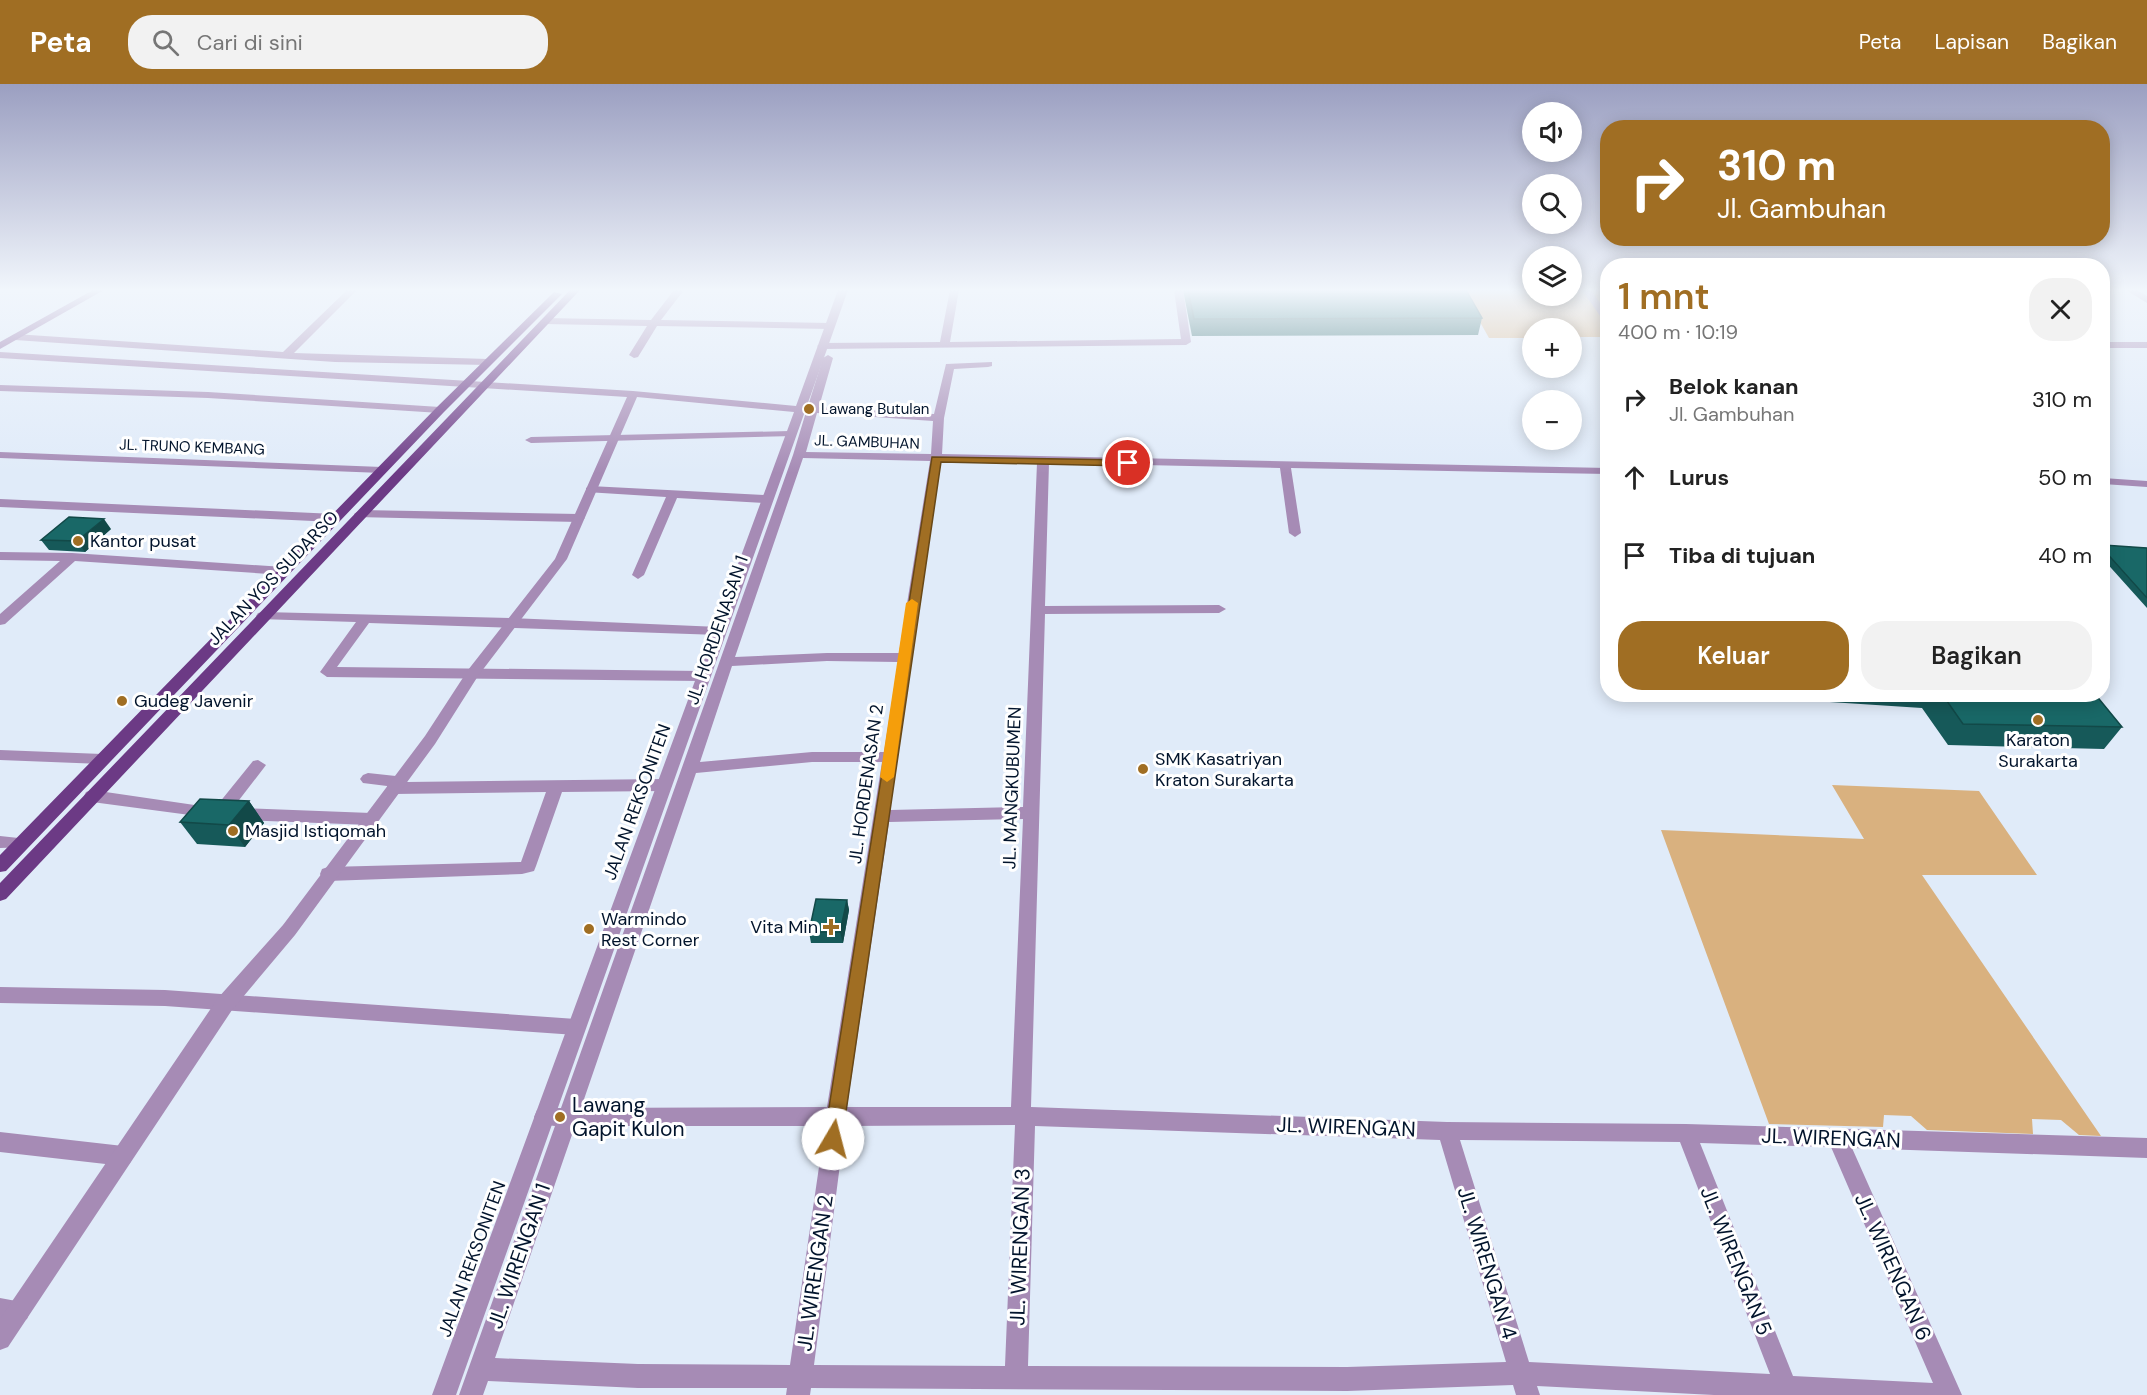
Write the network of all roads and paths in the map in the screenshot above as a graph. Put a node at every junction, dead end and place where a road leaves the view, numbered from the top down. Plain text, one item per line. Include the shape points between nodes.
1 (242, 351) edge
2 (290, 351) edge
3 (499, 351) edge
4 (516, 351) edge
5 (636, 351) edge
6 (839, 351) edge
7 (825, 352) joint
8 (287, 354) junction
9 (0, 355) edge
10 (634, 355) dead end
11 (364, 360) junction
12 (488, 362) junction
13 (988, 364) dead end
14 (347, 376) junction
15 (467, 383) junction
16 (485, 384) junction
17 (0, 388) edge
18 (633, 394) junction
19 (806, 409) junction
20 (440, 410) junction
21 (939, 418) junction
22 (790, 434) junction
23 (615, 436) junction
24 (531, 440) dead end
25 (0, 454) edge
26 (799, 455) junction
27 (936, 459) junction
28 (1043, 461) junction
29 (1285, 465) junction
30 (382, 470) junction
31 (1600, 471) edge
32 (2110, 482) edge
33 (2147, 484) edge
34 (590, 490) junction
35 (673, 494) junction
36 (766, 500) junction
37 (0, 503) edge
38 (360, 514) junction
39 (335, 518) junction
40 (579, 518) junction
41 (1295, 533) dead end
42 (0, 556) edge
43 (72, 557) junction
44 (284, 571) junction
45 (638, 575) dead end
46 (1038, 609) junction
47 (1219, 609) dead end
48 (6, 610) edge
49 (263, 616) junction
50 (364, 619) junction
51 (0, 621) edge
52 (511, 622) junction
53 (719, 631) junction
54 (904, 658) junction
55 (726, 662) junction
56 (473, 673) junction
57 (702, 676) junction
58 (0, 755) edge
59 (890, 757) junction
60 (102, 759) junction
61 (258, 765) dead end
62 (689, 768) junction
63 (368, 778) dead end
64 (397, 785) junction
65 (664, 785) junction
66 (555, 786) junction
67 (92, 796) junction
68 (220, 813) junction
69 (1031, 813) junction
70 (881, 816) junction
71 (371, 819) junction
72 (0, 842) edge
73 (22, 843) junction
74 (0, 866) edge
75 (328, 873) junction
76 (0, 894) edge
77 (0, 995) edge
78 (225, 1004) junction
79 (576, 1027) junction
80 (836, 1115) junction
81 (1023, 1116) junction
82 (544, 1117) junction
83 (566, 1117) junction
84 (1447, 1131) junction
85 (1686, 1133) junction
86 (1837, 1138) junction
87 (0, 1142) edge
88 (2147, 1148) edge
89 (123, 1156) junction
90 (10, 1310) edge
91 (0, 1339) edge
92 (480, 1369) junction
93 (1016, 1377) junction
94 (1524, 1384) edge
95 (800, 1385) edge
96 (1787, 1389) junction
97 (444, 1395) edge
98 (471, 1395) edge
99 (1936, 1395) edge
100 (1950, 1395) edge

1 - 8 street
2 - 8 street
3 - 12 main road, JALAN YOS SUDARSO
4 - 16 main road, JALAN YOS SUDARSO
5 - 10 street
6 - 7 street
7 - 19 street, JALAN REKSONITEN
8 - 11 street
9 - 14 street
11 - 12 street
11 - 14 street
12 - 15 main road, JALAN YOS SUDARSO
13 - 21 street, JL. HORDENASAN 2 via 950,366
14 - 15 street
15 - 16 street
15 - 20 main road, JALAN YOS SUDARSO
16 - 18 street
16 - 38 main road, JALAN YOS SUDARSO
17 - 20 street
18 - 19 street
18 - 23 street
19 - 21 street
19 - 22 street, JALAN REKSONITEN
19 - 26 street, JL. HORDENASAN 1
20 - 30 main road, JALAN YOS SUDARSO
21 - 27 street, JL. HORDENASAN 2
22 - 23 street
22 - 36 street, JALAN REKSONITEN
23 - 24 street
23 - 34 street
25 - 30 street, JL. TRUNO KEMBANG
26 - 27 street, JL. GAMBUHAN
26 - 55 street, JL. HORDENASAN 1
27 - 28 street, JL. GAMBUHAN
27 - 54 street, JL. HORDENASAN 2
28 - 29 street, JL. GAMBUHAN
28 - 46 street, JL. MANGKUBUMEN
29 - 31 street, JL. GAMBUHAN
29 - 41 street
30 - 39 main road, JALAN YOS SUDARSO
32 - 33 street
34 - 35 street
34 - 40 street
35 - 36 street
35 - 45 street
36 - 53 street, JALAN REKSONITEN
37 - 39 street
38 - 40 street
38 - 49 main road, JALAN YOS SUDARSO
39 - 44 main road, JALAN YOS SUDARSO
40 - 52 street via 550,574
42 - 43 street
43 - 44 street
43 - 48 street
44 - 60 main road, JALAN YOS SUDARSO
46 - 47 street
46 - 69 street, JL. MANGKUBUMEN
48 - 51 street
49 - 50 street
49 - 67 main road, JALAN YOS SUDARSO
50 - 52 street
50 - 56 street via 327,672
52 - 53 street
52 - 56 street
53 - 57 street, JALAN REKSONITEN
54 - 55 street
54 - 59 street, JL. HORDENASAN 2
55 - 62 street, JL. HORDENASAN 1
56 - 57 street
56 - 64 street
57 - 65 street, JALAN REKSONITEN
58 - 60 street
59 - 62 street via 812,757
59 - 70 street, JL. HORDENASAN 2
60 - 73 main road, JALAN YOS SUDARSO
61 - 68 street
62 - 83 street, JL. HORDENASAN 1
63 - 64 street
64 - 66 street
64 - 71 street
65 - 66 street
65 - 79 street, JALAN REKSONITEN
66 - 75 street via 528,866
67 - 68 street
67 - 76 main road, JALAN YOS SUDARSO
68 - 71 street
69 - 70 street
69 - 81 street, JL. MANGKUBUMEN
70 - 80 street, JL. HORDENASAN 2
71 - 75 street
72 - 73 street
73 - 74 main road, JALAN YOS SUDARSO
75 - 78 street via 289,930
77 - 78 street via 107,995
78 - 79 street
78 - 89 street
79 - 82 street, JALAN REKSONITEN
80 - 81 street, JL. WIRENGAN
80 - 83 street, JL. WIRENGAN
80 - 95 street, JL. WIRENGAN 2
81 - 84 street, JL. WIRENGAN
81 - 93 street, JL. WIRENGAN 3
82 - 83 street, JL. WIRENGAN
82 - 97 street, JALAN REKSONITEN
83 - 92 street, JL. WIRENGAN 1
84 - 85 street, JL. WIRENGAN
84 - 94 street, JL. WIRENGAN 4
85 - 86 street, JL. WIRENGAN
85 - 96 street, JL. WIRENGAN 5
86 - 88 street, JL. WIRENGAN
86 - 100 street, JL. WIRENGAN 6
87 - 89 street
89 - 90 street
90 - 91 street
92 - 95 street
92 - 98 street, JL. WIRENGAN 1
93 - 94 street
93 - 95 street
94 - 96 street
96 - 99 street

